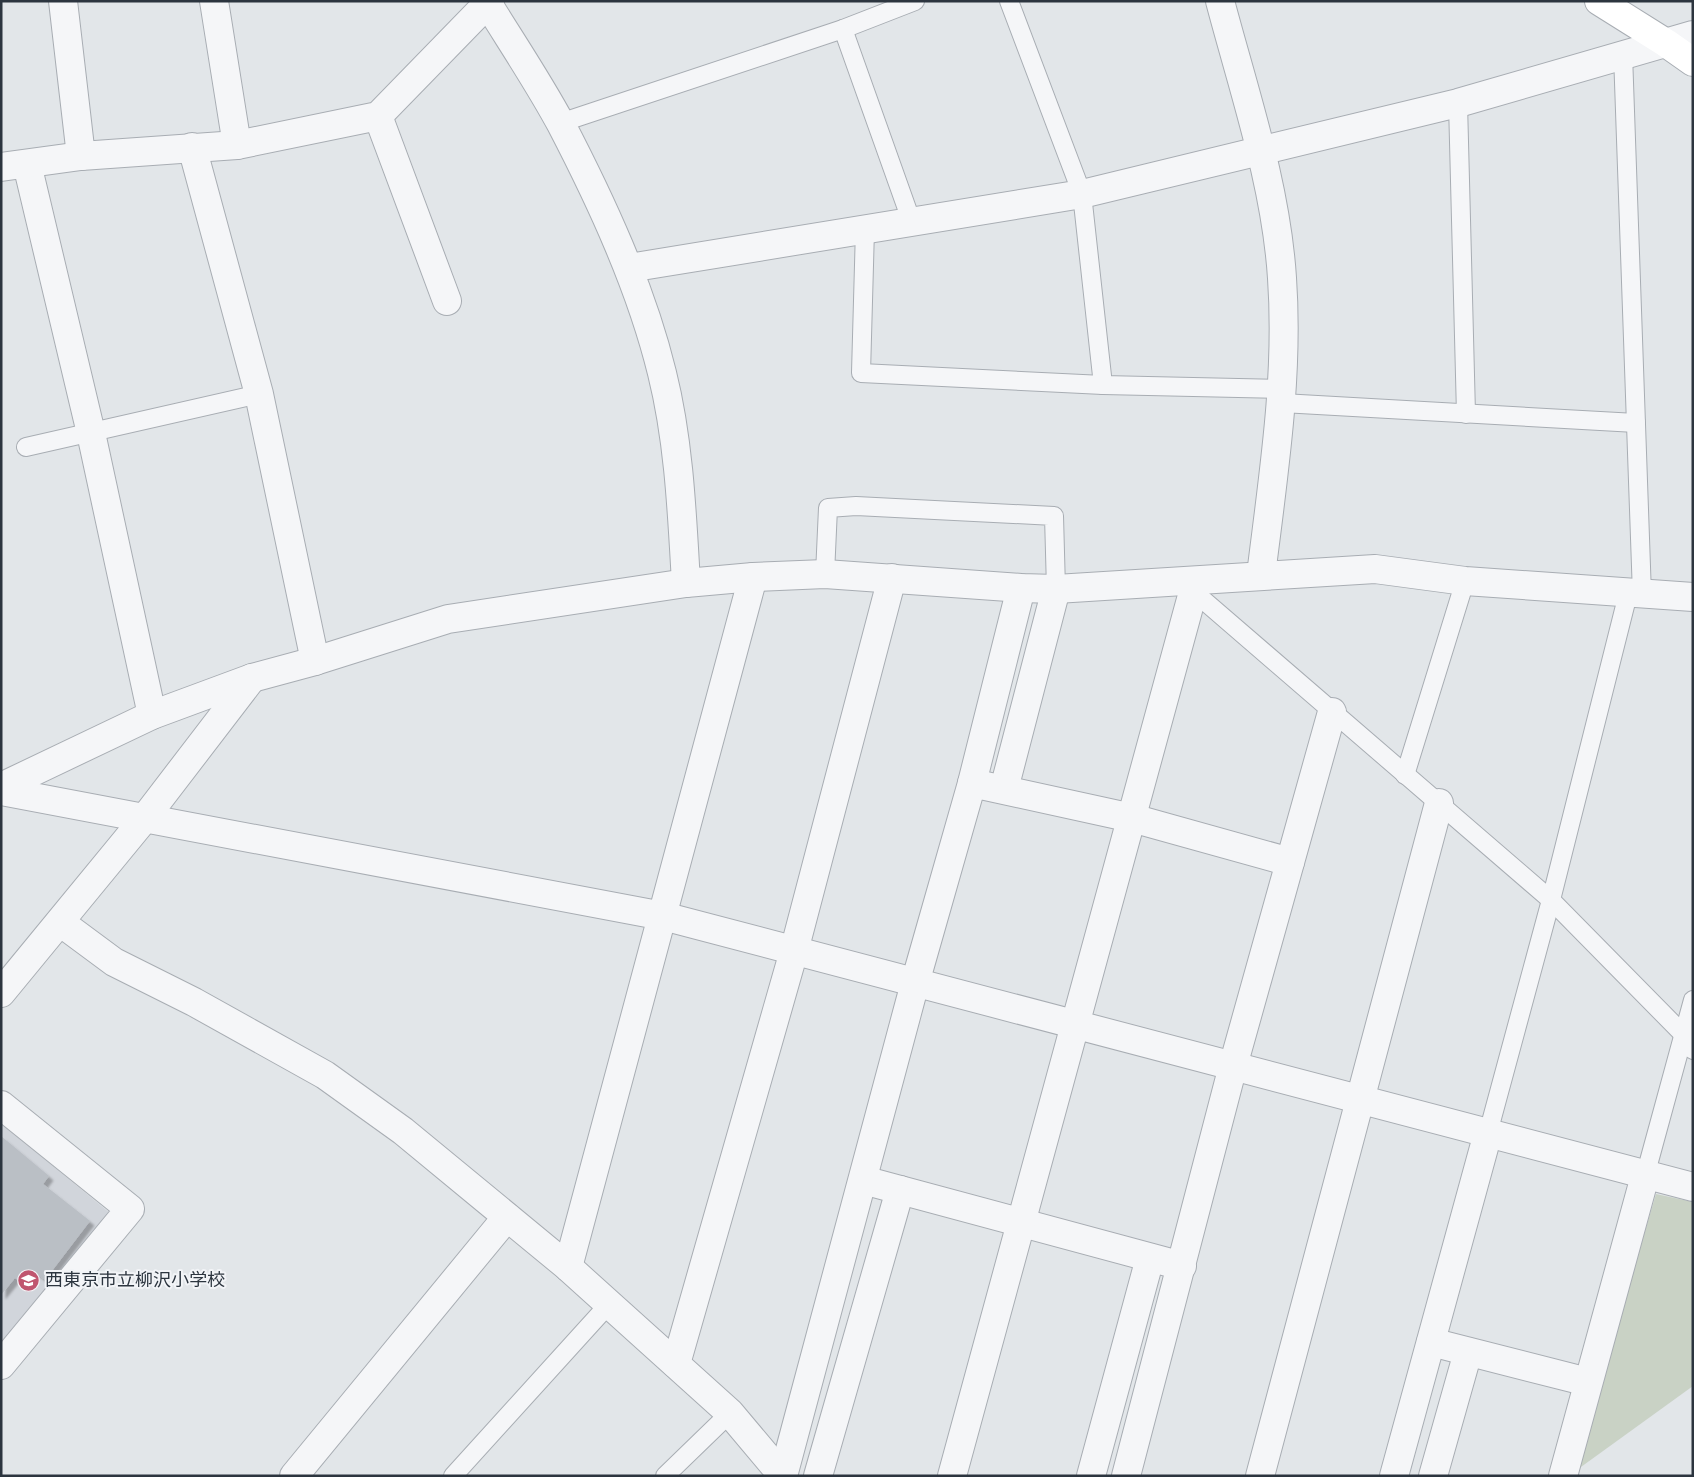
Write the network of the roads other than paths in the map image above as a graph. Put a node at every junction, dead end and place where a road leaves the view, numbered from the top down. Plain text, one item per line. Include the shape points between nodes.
1 (63, 1) edge
2 (214, 1) edge
3 (915, 1) edge
4 (1009, 1) edge
5 (1220, 1) edge
6 (1598, 1) edge
7 (488, 2) edge
8 (842, 29) junction
9 (1693, 35) edge
10 (1666, 42) junction
11 (1623, 54) junction
12 (1693, 62) edge
13 (1458, 102) junction
14 (378, 116) junction
15 (560, 123) junction
16 (237, 145) junction
17 (192, 147) junction
18 (1260, 152) junction
19 (81, 156) junction
20 (14, 165) edge
21 (1082, 194) junction
22 (911, 220) junction
23 (865, 229) junction
24 (629, 268) junction
25 (447, 300) dead end
26 (1103, 385) junction
27 (259, 394) junction
28 (1282, 396) junction
29 (1466, 414) junction
30 (1636, 423) junction
31 (91, 432) junction
32 (26, 447) dead end
33 (825, 574) junction
34 (1261, 575) junction
35 (753, 577) junction
36 (892, 578) junction
37 (1465, 581) junction
38 (686, 583) junction
39 (1195, 586) junction
40 (1021, 588) junction
41 (1056, 589) junction
42 (1635, 595) junction
43 (1693, 597) edge
44 (315, 661) junction
45 (252, 678) junction
46 (1332, 712) junction
47 (152, 715) junction
48 (1405, 775) junction
49 (972, 783) junction
50 (1, 789) edge
51 (1004, 789) junction
52 (1439, 804) junction
53 (1132, 818) junction
54 (144, 819) junction
55 (1290, 862) junction
56 (1551, 900) junction
57 (662, 916) junction
58 (60, 922) junction
59 (794, 951) junction
60 (915, 984) junction
61 (1, 993) edge
62 (1693, 1000) edge
63 (1075, 1026) junction
64 (1683, 1034) junction
65 (1693, 1050) edge
66 (1233, 1066) junction
67 (1359, 1100) junction
68 (1, 1104) edge
69 (1488, 1133) junction
70 (1645, 1176) junction
71 (863, 1180) junction
72 (1693, 1187) edge
73 (900, 1190) junction
74 (507, 1217) junction
75 (1021, 1223) junction
76 (1150, 1258) junction
77 (1182, 1266) junction
78 (568, 1267) junction
79 (609, 1304) junction
80 (1431, 1342) junction
81 (1468, 1352) junction
82 (676, 1364) junction
83 (1, 1365) edge
84 (1588, 1382) junction
85 (730, 1413) junction
86 (294, 1476) edge
87 (453, 1476) edge
88 (665, 1476) edge
89 (783, 1476) edge
90 (818, 1476) edge
91 (952, 1476) edge
92 (1091, 1476) edge
93 (1126, 1476) edge
94 (1260, 1476) edge
95 (1394, 1476) edge
96 (1433, 1476) edge
97 (1563, 1476) edge

1 - 19 street
2 - 16 street
3 - 8 lane
4 - 21 lane
5 - 18 street
6 - 10 street
7 - 14 street
7 - 15 street
8 - 15 lane
8 - 22 lane
9 - 10 street
10 - 11 street
10 - 12 street
11 - 13 street
11 - 30 lane
13 - 18 street
13 - 29 lane
14 - 16 street
14 - 25 street
15 - 24 street
16 - 17 street
17 - 19 street
17 - 27 street
18 - 21 street
18 - 28 street via 1270,192 1282,278
19 - 20 street
20 - 31 street
21 - 22 street
21 - 26 lane
22 - 23 street
23 - 24 street
23 - 26 lane via 861,373
24 - 38 street via 662,372 680,488
26 - 28 lane
27 - 31 lane
27 - 44 street
28 - 29 lane
28 - 34 street
29 - 30 lane
30 - 42 lane
31 - 32 lane
31 - 47 street
33 - 35 street
33 - 36 street
33 - 41 lane via 828,508 856,506 1054,516
34 - 37 street via 1375,569
34 - 39 street
35 - 38 street
35 - 57 street
36 - 40 street
36 - 59 street
37 - 42 street
37 - 48 lane
38 - 44 street via 448,619
39 - 41 street
39 - 46 lane
39 - 53 street
40 - 41 street
40 - 49 street
41 - 51 street
42 - 43 street
42 - 56 lane
44 - 45 street
45 - 47 street
45 - 54 street
46 - 48 lane
46 - 55 street
47 - 50 street
48 - 52 lane
49 - 51 street
49 - 60 street
50 - 54 street
51 - 53 street
52 - 56 lane
52 - 67 street
53 - 55 street
53 - 63 street
54 - 57 street
54 - 58 street
55 - 66 street
56 - 64 lane
56 - 69 lane
57 - 59 street
57 - 78 street
58 - 61 street
58 - 74 street via 114,962 325,1074 403,1131
59 - 60 street
59 - 82 street
60 - 63 street
60 - 71 street
62 - 64 lane
63 - 66 street
63 - 75 street
64 - 65 lane
64 - 70 lane
66 - 67 street
66 - 77 street
67 - 69 street
67 - 94 street
68 - 83 street via 130,1209
69 - 70 street
69 - 80 street
70 - 72 street
70 - 84 street
71 - 73 street
71 - 89 street
73 - 75 street
73 - 90 street
74 - 78 street
74 - 86 street
75 - 76 street
75 - 91 street
76 - 77 street
76 - 92 street
77 - 93 street
78 - 79 street
79 - 82 street
79 - 87 lane
80 - 81 street
80 - 95 street
81 - 84 street
81 - 96 street
82 - 85 street
84 - 97 street
85 - 88 lane
85 - 89 street

